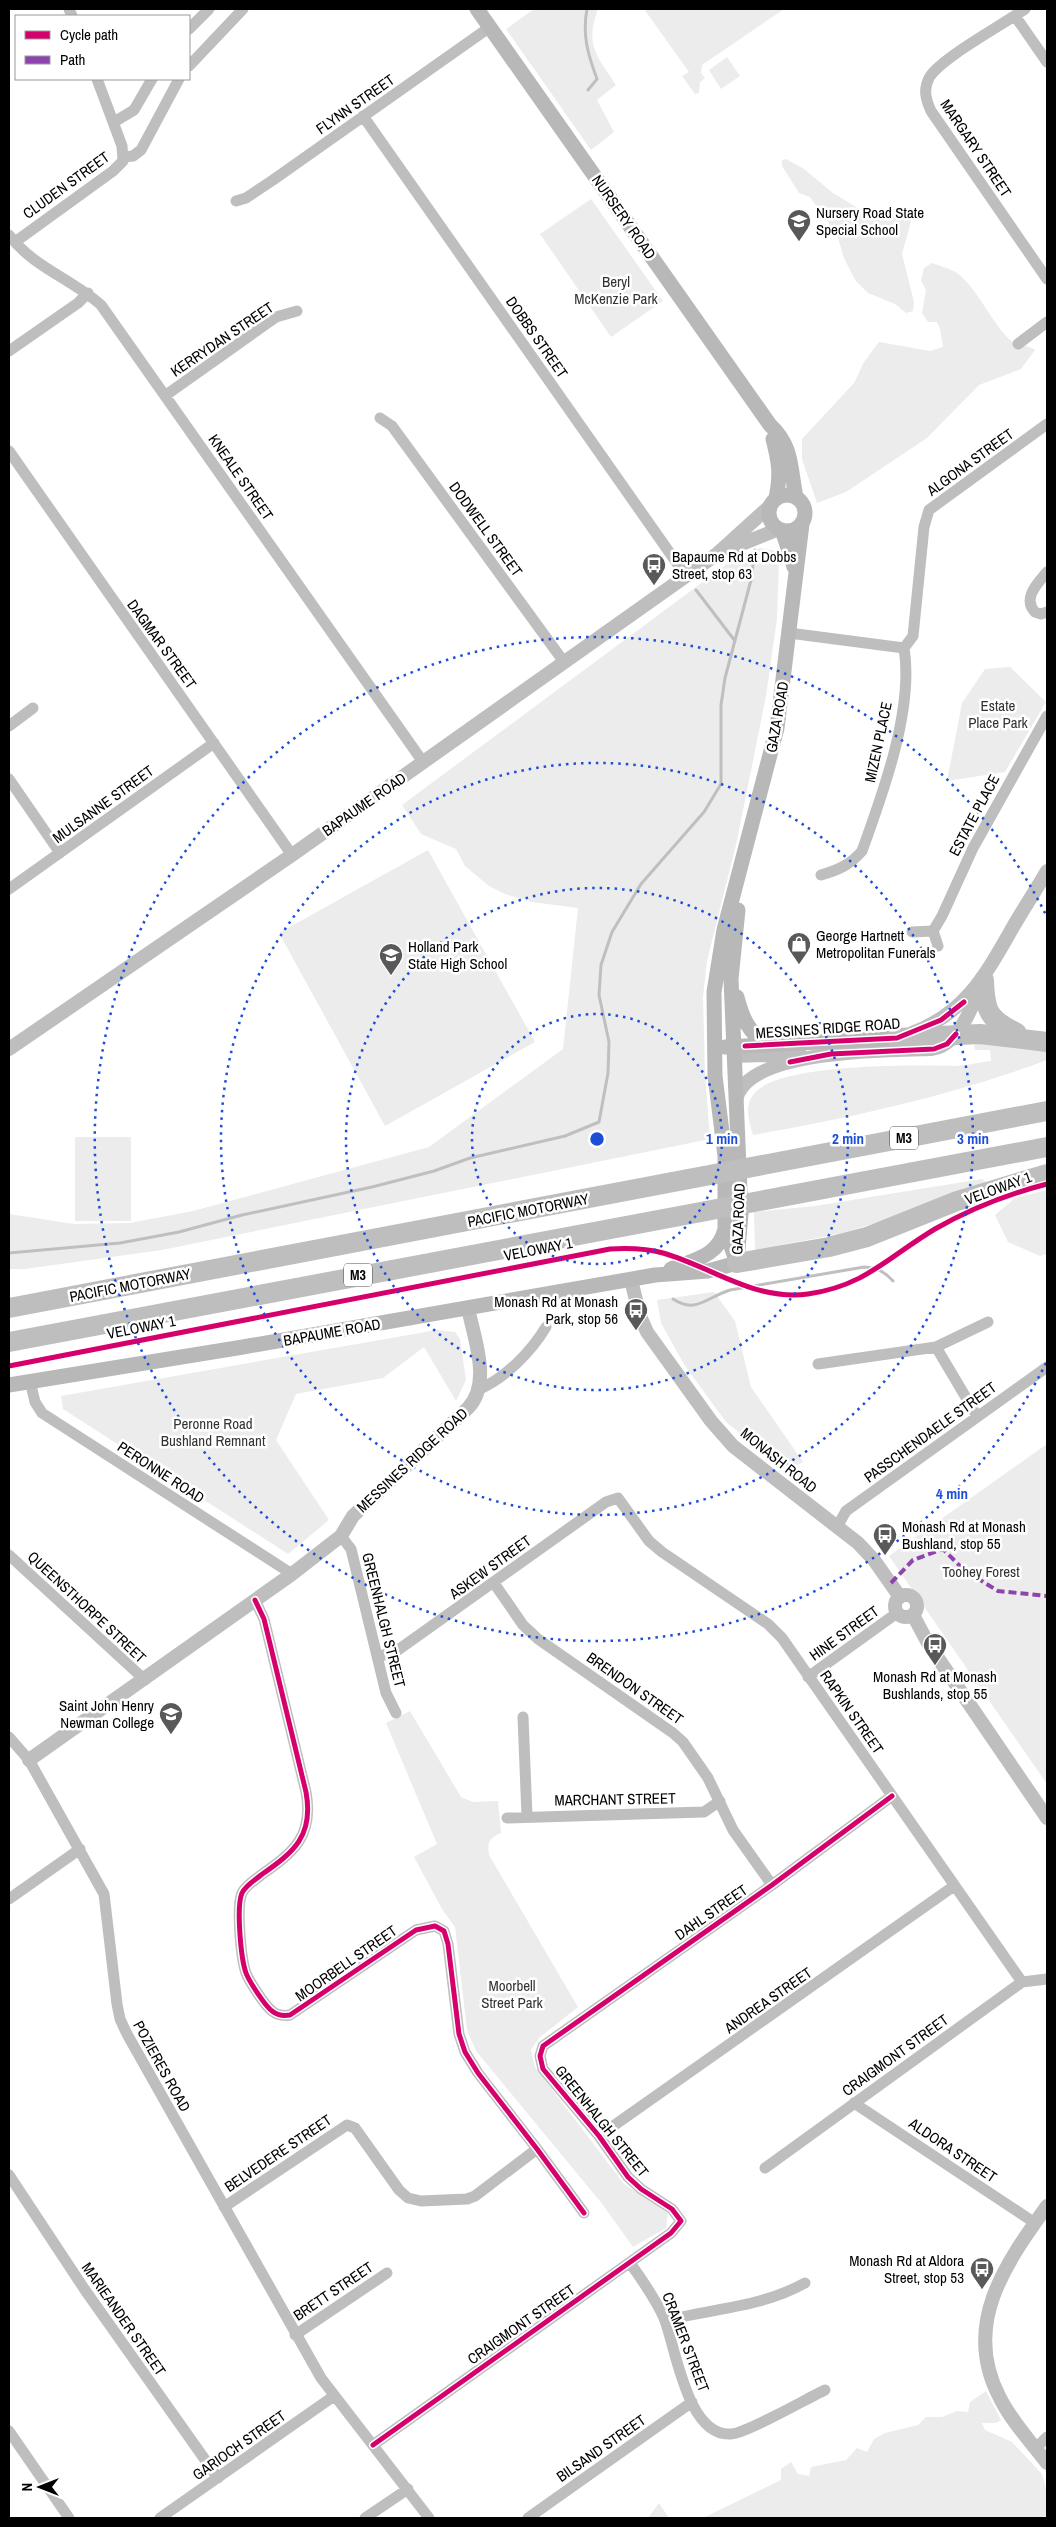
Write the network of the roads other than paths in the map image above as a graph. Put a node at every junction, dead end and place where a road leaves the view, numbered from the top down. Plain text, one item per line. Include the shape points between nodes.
1 (209, 9) edge
2 (243, 9) edge
3 (477, 9) edge
4 (1020, 12) edge
5 (490, 27) junction
6 (190, 29) edge
7 (1047, 62) edge
8 (190, 65) edge
9 (97, 80) edge
10 (151, 80) edge
11 (178, 80) edge
12 (363, 116) junction
13 (114, 122) junction
14 (124, 157) junction
15 (236, 201) dead end
16 (12, 238) edge
17 (1047, 279) edge
18 (88, 293) junction
19 (297, 311) dead end
20 (1047, 322) edge
21 (1018, 344) dead end
22 (9, 352) edge
23 (166, 395) junction
24 (380, 418) dead end
25 (1047, 424) edge
26 (770, 425) junction
27 (9, 451) edge
28 (796, 497) junction
29 (774, 502) junction
30 (802, 524) junction
31 (780, 530) junction
32 (717, 554) junction
33 (795, 572) junction
34 (1047, 572) edge
35 (686, 576) junction
36 (1047, 612) edge
37 (789, 633) junction
38 (904, 648) junction
39 (564, 662) junction
40 (33, 708) dead end
41 (1047, 716) edge
42 (9, 726) edge
43 (214, 743) junction
44 (423, 762) junction
45 (9, 779) edge
46 (60, 853) junction
47 (292, 854) junction
48 (744, 859) junction
49 (1047, 870) edge
50 (821, 874) dead end
51 (9, 889) edge
52 (933, 931) junction
53 (912, 932) dead end
54 (938, 946) dead end
55 (985, 977) junction
56 (731, 979) junction
57 (956, 1034) junction
58 (897, 1038) junction
59 (1027, 1038) junction
60 (1047, 1042) edge
61 (768, 1046) junction
62 (9, 1049) edge
63 (714, 1051) junction
64 (734, 1051) junction
65 (831, 1054) junction
66 (736, 1104) junction
67 (1047, 1111) edge
68 (1047, 1147) edge
69 (1047, 1174) edge
70 (725, 1229) junction
71 (737, 1263) junction
72 (655, 1275) junction
73 (631, 1280) junction
74 (9, 1308) edge
75 (468, 1308) junction
76 (988, 1322) dead end
77 (546, 1327) dead end
78 (9, 1342) edge
79 (936, 1347) junction
80 (818, 1364) dead end
81 (1047, 1367) edge
82 (30, 1381) junction
83 (9, 1385) edge
84 (480, 1389) junction
85 (977, 1416) junction
86 (618, 1498) joint
87 (837, 1527) junction
88 (342, 1536) junction
89 (9, 1555) edge
90 (292, 1574) junction
91 (494, 1583) junction
92 (900, 1597) junction
93 (255, 1600) junction
94 (897, 1613) junction
95 (913, 1615) junction
96 (378, 1657) junction
97 (808, 1677) junction
98 (145, 1680) junction
99 (396, 1713) dead end
100 (523, 1717) dead end
101 (9, 1737) edge
102 (29, 1760) junction
103 (892, 1796) junction
104 (720, 1801) junction
105 (527, 1816) junction
106 (507, 1818) dead end
107 (1047, 1818) edge
108 (80, 1849) junction
109 (772, 1885) junction
110 (954, 1886) junction
111 (9, 1899) edge
112 (1047, 1979) edge
113 (1022, 1982) junction
114 (543, 2046) joint
115 (854, 2103) junction
116 (598, 2136) junction
117 (537, 2149) junction
118 (765, 2168) dead end
119 (9, 2175) edge
120 (1047, 2206) edge
121 (224, 2207) junction
122 (584, 2213) dead end
123 (681, 2221) joint
124 (1035, 2223) junction
125 (630, 2263) junction
126 (387, 2273) dead end
127 (805, 2283) dead end
128 (665, 2321) junction
129 (295, 2334) junction
130 (824, 2390) dead end
131 (334, 2396) junction
132 (692, 2402) junction
133 (9, 2431) edge
134 (1047, 2437) edge
135 (373, 2445) junction
136 (1036, 2448) junction
137 (1047, 2463) edge
138 (218, 2478) junction
139 (408, 2489) junction
140 (69, 2518) edge
141 (160, 2518) edge
142 (365, 2518) edge
143 (429, 2518) edge
144 (528, 2518) edge

1 - 6 street
2 - 8 street
3 - 5 main road, NURSERY ROAD
4 - 7 street
4 - 17 street, MARGARY STREET via 943,64 930,77 926,99 931,111
5 - 12 street, FLYNN STREET
5 - 26 main road, NURSERY ROAD
9 - 13 street
10 - 13 street via 134,110
11 - 14 street, CLUDEN STREET via 141,150 133,156
12 - 15 street, FLYNN STREET via 249,196
12 - 35 street, DOBBS STREET
13 - 14 street
14 - 16 street, CLUDEN STREET via 113,171
16 - 18 street, KNEALE STREET via 32,259
18 - 22 street
18 - 23 street, KNEALE STREET via 101,305
19 - 23 street, KERRYDAN STREET via 276,317
20 - 21 street
23 - 44 street, KNEALE STREET
24 - 39 street, DODWELL STREET via 392,426
25 - 38 street, ALGONA STREET via 929,510 924,527 913,636
26 - 28 main road, NURSERY ROAD via 786,444
26 - 29 main road, NURSERY ROAD via 779,458 780,477
27 - 43 street, DAGMAR STREET
28 - 29 main road via 788,494
28 - 30 main road via 804,506
29 - 31 main road via 769,516
29 - 32 street, BAPAUME ROAD
30 - 31 main road via 793,530
30 - 33 main road, GAZA ROAD
31 - 32 street, BAPAUME ROAD
31 - 33 main road, GAZA ROAD
32 - 35 street, BAPAUME ROAD
33 - 37 main road, GAZA ROAD
34 - 36 street via 1035,586 1030,601 1035,612
35 - 39 street, BAPAUME ROAD
37 - 38 street
37 - 48 main road, GAZA ROAD via 777,728
38 - 50 street, MIZEN PLACE via 907,671 890,767 862,851 854,861 839,870
39 - 44 street, BAPAUME ROAD
40 - 42 street
41 - 52 street, ESTATE PLACE via 973,848
43 - 46 street, MULSANNE STREET
43 - 47 street, DAGMAR STREET
44 - 47 street, BAPAUME ROAD
45 - 46 street
46 - 51 street, MULSANNE STREET
47 - 62 street, BAPAUME ROAD
48 - 56 main road, GAZA ROAD
48 - 63 main road, GAZA ROAD via 717,965
49 - 55 street, MESSINES RIDGE ROAD
52 - 53 street
52 - 54 street
55 - 57 street, MESSINES RIDGE ROAD
55 - 58 street, MESSINES RIDGE ROAD via 947,1017
55 - 59 highway via 985,1003 992,1018
56 - 61 main road via 744,1019 755,1036
56 - 64 main road, GAZA ROAD
57 - 58 highway
57 - 59 highway
57 - 65 street, MESSINES RIDGE ROAD via 947,1044 934,1049
58 - 61 main road, MESSINES RIDGE ROAD
59 - 60 highway
61 - 64 main road, MESSINES RIDGE ROAD
63 - 64 main road, MESSINES RIDGE ROAD
63 - 70 main road, GAZA ROAD via 725,1156
64 - 65 street
64 - 66 main road, GAZA ROAD
65 - 66 street via 796,1060 751,1077 741,1087
66 - 71 main road, GAZA ROAD via 741,1214
67 - 74 highway, PACIFIC MOTORWAY / M3
68 - 78 highway, M3
69 - 71 highway via 957,1201 867,1237
70 - 71 main road, GAZA ROAD
70 - 72 main road, BAPAUME ROAD via 719,1245 705,1256
71 - 72 main road, BAPAUME ROAD via 708,1271
72 - 73 main road, BAPAUME ROAD
73 - 75 main road, BAPAUME ROAD
73 - 87 street, MONASH ROAD via 647,1332 722,1434 745,1458
75 - 82 main road, BAPAUME ROAD
75 - 84 street
76 - 79 street
77 - 84 street, MESSINES RIDGE ROAD via 532,1347 494,1382
79 - 80 street
79 - 85 street
81 - 85 street, PASSCHENDAELE STREET
82 - 83 main road, BAPAUME ROAD
82 - 90 street, PERONNE ROAD via 35,1402 42,1413
84 - 88 street, MESSINES RIDGE ROAD via 468,1408 353,1516
85 - 87 street, PASSCHENDAELE STREET via 846,1511
86 - 91 street, ASKEW STREET via 606,1502
86 - 97 street, RAPKIN STREET via 662,1552 775,1631
87 - 92 street, MONASH ROAD via 874,1560
88 - 90 street, MESSINES RIDGE ROAD
88 - 96 street, GREENHALGH STREET via 351,1549
89 - 98 street, QUEENSTHORPE STREET
90 - 93 street, MESSINES RIDGE ROAD
91 - 96 street, ASKEW STREET via 398,1650
91 - 104 street, BRENDON STREET via 523,1625 538,1640 673,1732 708,1778
92 - 94 street via 895,1604
92 - 95 street, MONASH ROAD via 908,1596 915,1600 917,1608
93 - 98 street, MESSINES RIDGE ROAD
93 - 117 street, MOORBELL STREET via 264,1620 309,1815 294,1850 250,1883 241,1894 239,1910 246,1975 271,2011 290,2015 416,1930 435,1926 444,1930 458,2034 465,2052 478,2074
94 - 95 street via 904,1617
94 - 97 street, HINE STREET
95 - 107 street, MONASH ROAD via 928,1646
96 - 99 street, GREENHALGH STREET via 386,1693
97 - 103 street, RAPKIN STREET
98 - 102 street, MESSINES RIDGE ROAD
100 - 105 street
101 - 102 street, POZIERES ROAD
102 - 108 street, POZIERES ROAD
103 - 109 street, DAHL STREET
103 - 110 street, RAPKIN STREET
104 - 105 street, MARCHANT STREET via 704,1812
104 - 109 street, BRENDON STREET via 734,1830
105 - 106 street, MARCHANT STREET
108 - 111 street
108 - 121 street, POZIERES ROAD via 104,1894 120,2019
109 - 114 street, DAHL STREET
110 - 113 street, RAPKIN STREET
110 - 116 street, ANDREA STREET
112 - 113 street, CRAIGMONT STREET
113 - 115 street, CRAIGMONT STREET
114 - 116 street, GREENHALGH STREET via 540,2056 544,2069
115 - 118 street, CRAIGMONT STREET
115 - 124 street, ALDORA STREET
116 - 123 street, GREENHALGH STREET via 628,2177 672,2209
117 - 121 street, BELVEDERE STREET via 467,2199 414,2200 399,2190 355,2128 347,2125
117 - 122 street, MOORBELL STREET
119 - 138 street, MARIEANDER STREET via 85,2290
120 - 124 street
121 - 129 street, POZIERES ROAD
123 - 125 street, CRAIGMONT STREET via 672,2233
124 - 136 street via 994,2288 986,2334 990,2372 1000,2398
125 - 128 street, CRAMER STREET via 648,2287
125 - 135 street, CRAIGMONT STREET
126 - 129 street, BRETT STREET
127 - 128 street via 760,2303
128 - 132 street, CRAMER STREET
129 - 131 street, POZIERES ROAD
130 - 132 street, CRAMER STREET via 729,2434 710,2427
131 - 135 street, POZIERES ROAD
131 - 138 street, GARIOCH STREET
132 - 144 street, BILSAND STREET
133 - 140 street
134 - 136 street
135 - 139 street, POZIERES ROAD
136 - 137 street
138 - 141 street, GARIOCH STREET
139 - 142 street
139 - 143 street, POZIERES ROAD

